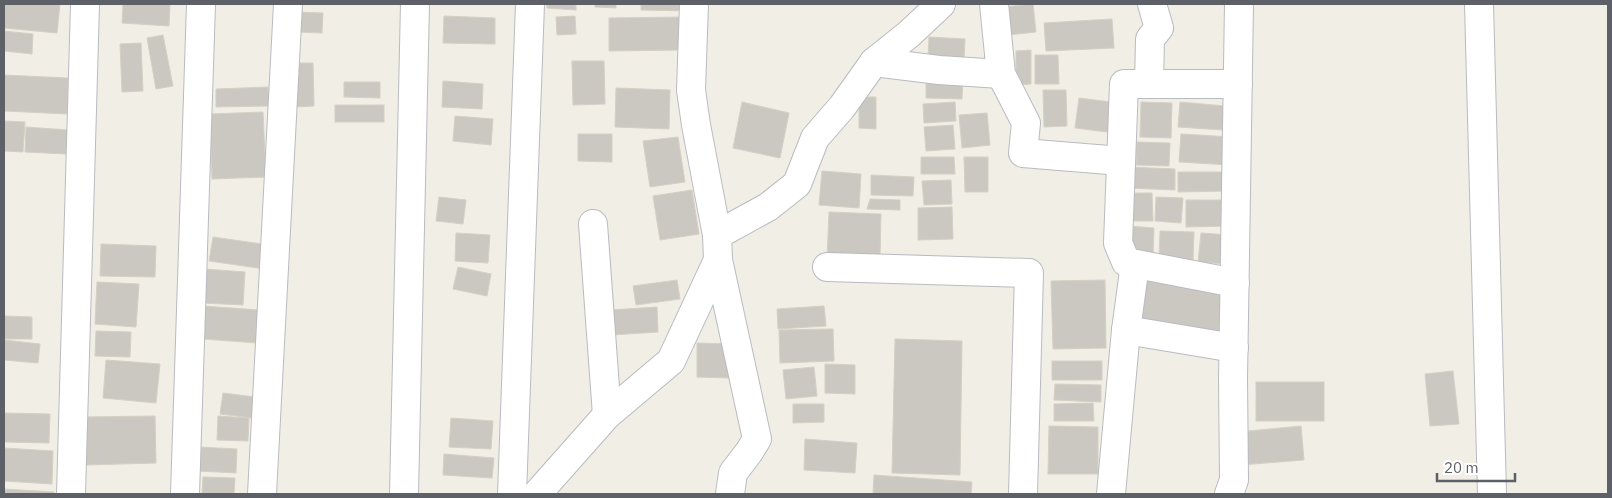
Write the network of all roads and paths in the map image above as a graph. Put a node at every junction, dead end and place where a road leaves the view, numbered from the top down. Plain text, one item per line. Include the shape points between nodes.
1 (85, 4) edge
2 (201, 4) edge
3 (288, 4) edge
4 (415, 4) edge
5 (530, 4) edge
6 (694, 4) edge
7 (941, 4) edge
8 (994, 4) edge
9 (1152, 4) edge
10 (1239, 4) edge
11 (1479, 4) edge
12 (874, 62) junction
13 (1001, 74) junction
14 (1149, 84) junction
15 (1238, 84) junction
16 (1121, 161) junction
17 (592, 224) dead end
18 (718, 248) junction
19 (1136, 264) junction
20 (827, 267) dead end
21 (1235, 283) junction
22 (1126, 330) junction
23 (1234, 348) junction
24 (607, 416) junction
25 (71, 494) edge
26 (185, 494) edge
27 (262, 494) edge
28 (404, 494) edge
29 (512, 494) edge
30 (537, 494) edge
31 (730, 494) edge
32 (1023, 494) edge
33 (1112, 494) edge
34 (1228, 494) edge
35 (1492, 494) edge

1 - 25 street
2 - 26 street
3 - 27 street
4 - 28 street
5 - 29 street
6 - 18 street via 692,90
7 - 12 street
8 - 13 street
9 - 14 street via 1159,28 1150,39
10 - 15 street
11 - 35 street
12 - 13 street
12 - 18 street via 815,138 797,184
13 - 16 street via 1026,123 1023,153
14 - 15 street
14 - 16 street via 1124,84
15 - 21 street
16 - 19 street via 1118,243 1126,262
17 - 24 street
18 - 24 street via 671,361
18 - 31 street via 757,439 732,473
19 - 21 street
19 - 22 street
20 - 32 street via 1029,273
21 - 23 street
22 - 23 street
22 - 33 street
23 - 34 street via 1234,480
24 - 30 street

